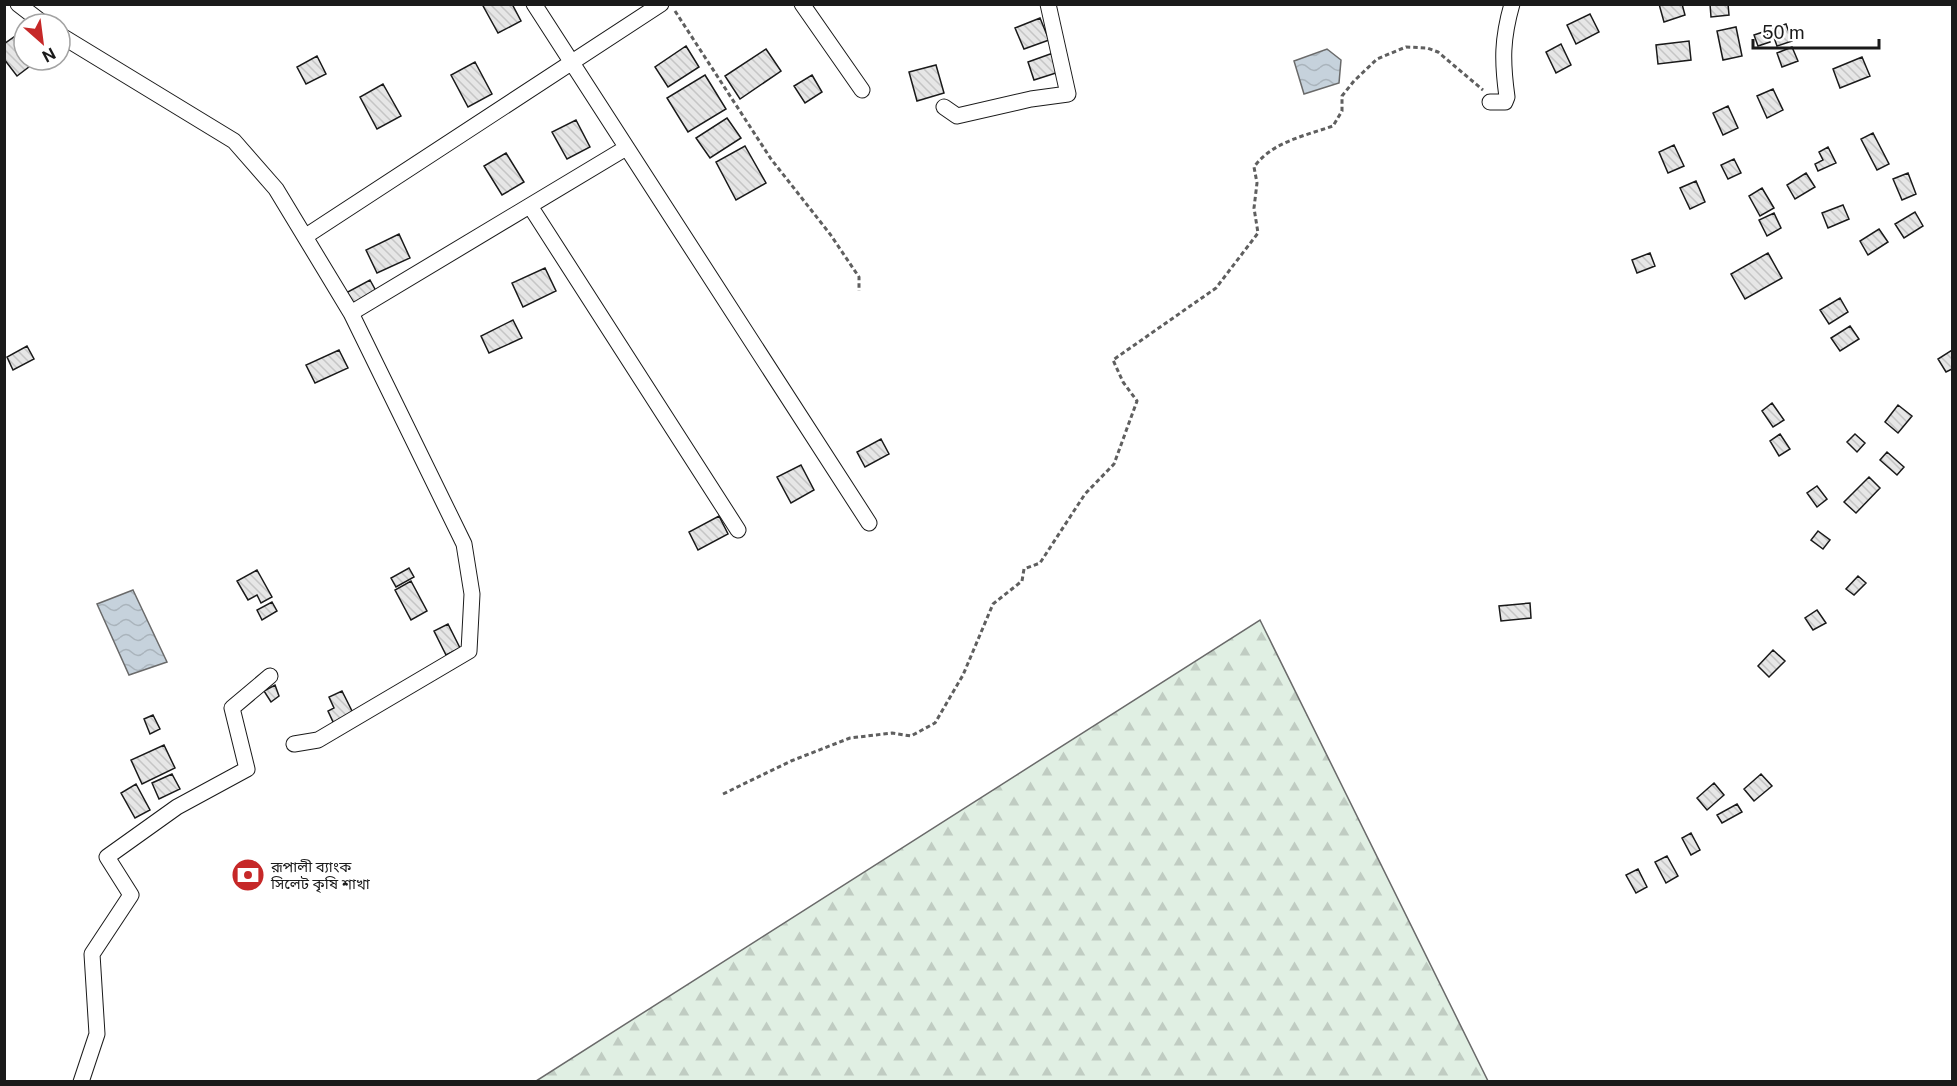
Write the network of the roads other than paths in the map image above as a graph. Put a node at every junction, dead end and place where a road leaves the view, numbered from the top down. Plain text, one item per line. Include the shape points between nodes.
1 (534, 4) edge
2 (661, 4) edge
3 (802, 4) edge
4 (1048, 4) edge
5 (1512, 4) edge
6 (72, 42) edge
7 (572, 63) junction
8 (862, 90) dead end
9 (1490, 102) road end
10 (944, 107) dead end
11 (626, 148) junction
12 (530, 206) junction
13 (306, 236) junction
14 (351, 313) junction
15 (870, 523) dead end
16 (738, 530) dead end
17 (270, 676) dead end
18 (294, 744) dead end
19 (81, 1082) edge

1 - 7 street
2 - 7 street
3 - 8 street
4 - 10 street via 1068,94 957,116
5 - 9 street via 1502,61 1507,97 1505,102
6 - 13 street via 234,141 276,189
7 - 11 street
7 - 13 street
11 - 12 street
11 - 15 street
12 - 14 street
12 - 16 street
13 - 14 street
14 - 18 street via 464,544 472,594 471,639 469,651 460,658 318,741
17 - 19 street via 232,708 247,769 177,807 106,857 131,895 92,954 97,1034

